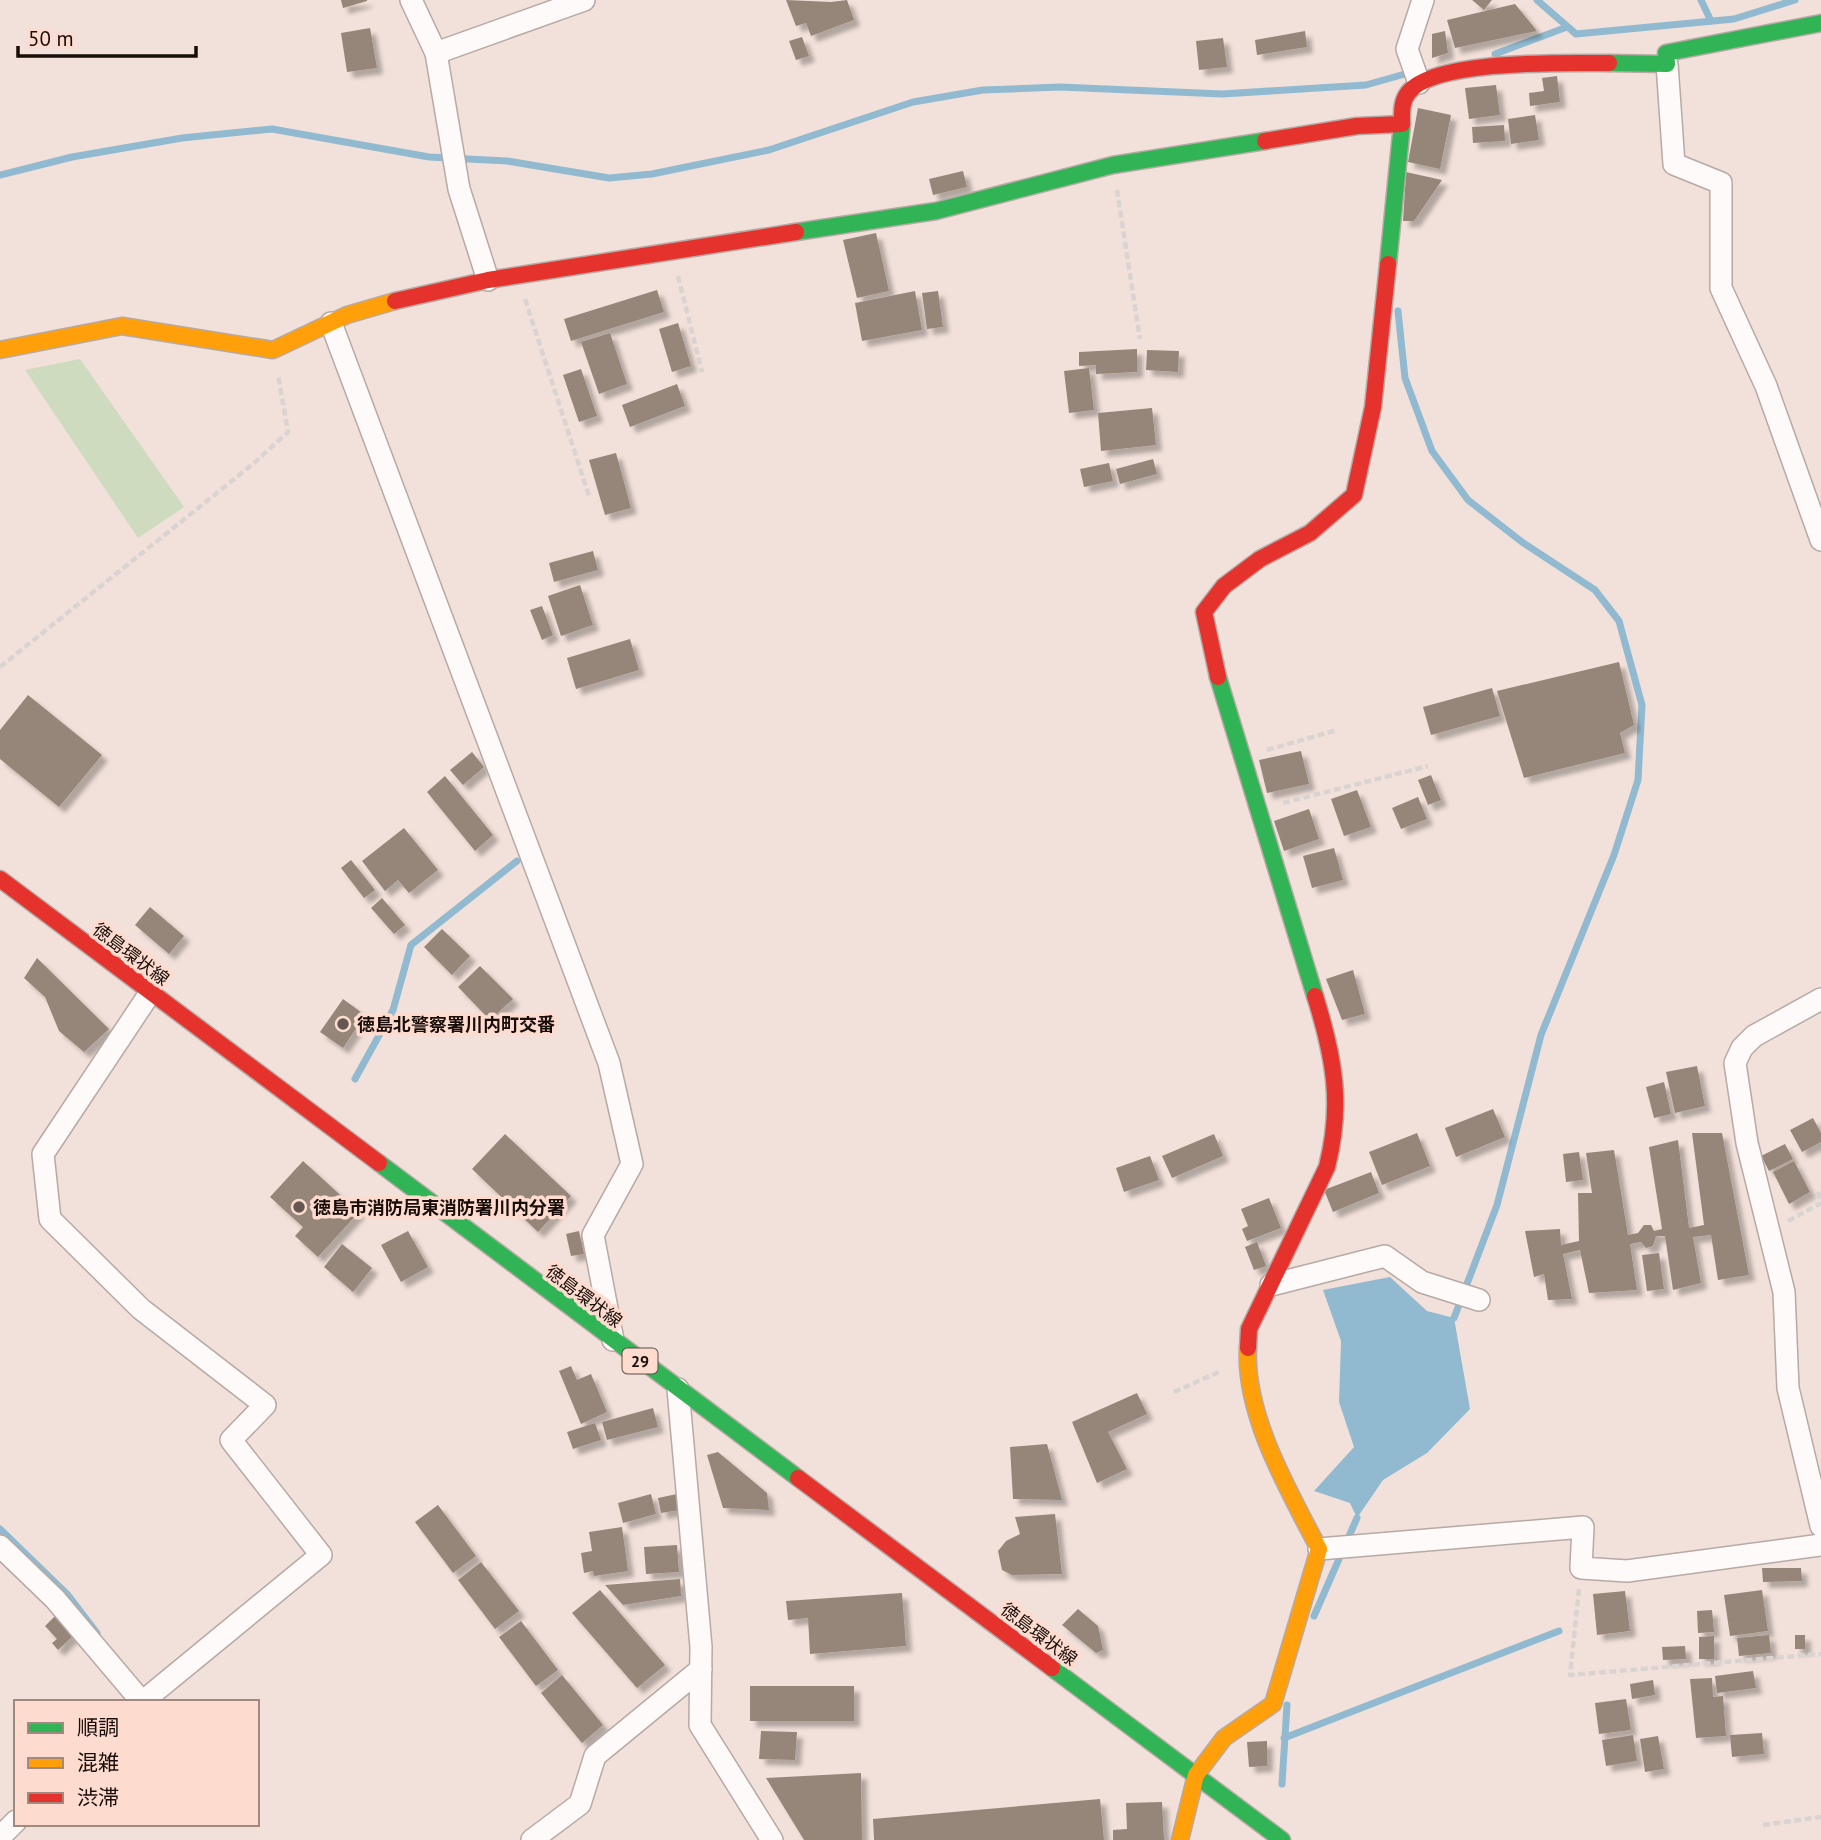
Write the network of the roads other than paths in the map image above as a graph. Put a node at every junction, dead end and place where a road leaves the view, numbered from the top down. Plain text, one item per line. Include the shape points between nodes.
1 (411, 0) edge
2 (584, 0) edge
3 (1423, 0) edge
4 (1821, 23) edge
5 (436, 53) junction
6 (1667, 64) junction
7 (1415, 73) junction
8 (1402, 124) junction
9 (488, 280) junction
10 (331, 323) junction
11 (0, 350) edge
12 (1821, 540) edge
13 (0, 879) edge
14 (150, 993) junction
15 (1821, 999) edge
16 (1271, 1285) junction
17 (1479, 1300) dead end
18 (613, 1342) junction
19 (678, 1389) junction
20 (1821, 1526) edge
21 (1821, 1545) edge
22 (0, 1546) edge
23 (1319, 1549) junction
24 (701, 1669) junction
25 (140, 1700) edge
26 (144, 1700) edge
27 (1196, 1775) junction
28 (14, 1823) edge
29 (0, 1837) edge
30 (532, 1840) edge
31 (772, 1840) edge
32 (1180, 1840) edge
33 (1282, 1840) edge

1 - 5 street
2 - 5 street
3 - 7 street via 1407,49
4 - 6 street via 1666,53
5 - 9 street via 459,189
6 - 7 street via 1538,62 1433,77
6 - 12 street via 1674,164 1721,183 1721,288 1766,386
7 - 8 street via 1402,104
8 - 9 street via 1357,126 1113,165 936,211
8 - 16 street via 1373,407 1354,495 1310,534 1260,559 1224,586 1204,612 1214,665 1332,1051 1339,1105 1327,1167
9 - 10 street via 425,292
10 - 11 street via 273,350 122,326
10 - 18 street via 609,1063 632,1164 593,1235
13 - 14 street, 徳島環状線 / 29
14 - 18 street, 徳島環状線 / 29
14 - 26 street via 43,1154 50,1219 141,1309 265,1405 231,1440 321,1555
15 - 20 street via 1754,1036 1735,1063 1746,1143 1784,1292 1788,1388
16 - 17 street via 1385,1256 1422,1282
16 - 23 street via 1249,1329 1248,1359 1257,1409 1281,1477
18 - 19 street, 徳島環状線 / 29
19 - 24 street
19 - 27 street, 徳島環状線 / 29
21 - 23 street via 1627,1571 1581,1568 1583,1527
22 - 25 street via 55,1599
23 - 27 street via 1273,1704 1224,1738
24 - 30 street via 595,1756 580,1804
24 - 31 street via 700,1725
27 - 32 street
27 - 33 street, 徳島環状線 / 29
28 - 29 street

